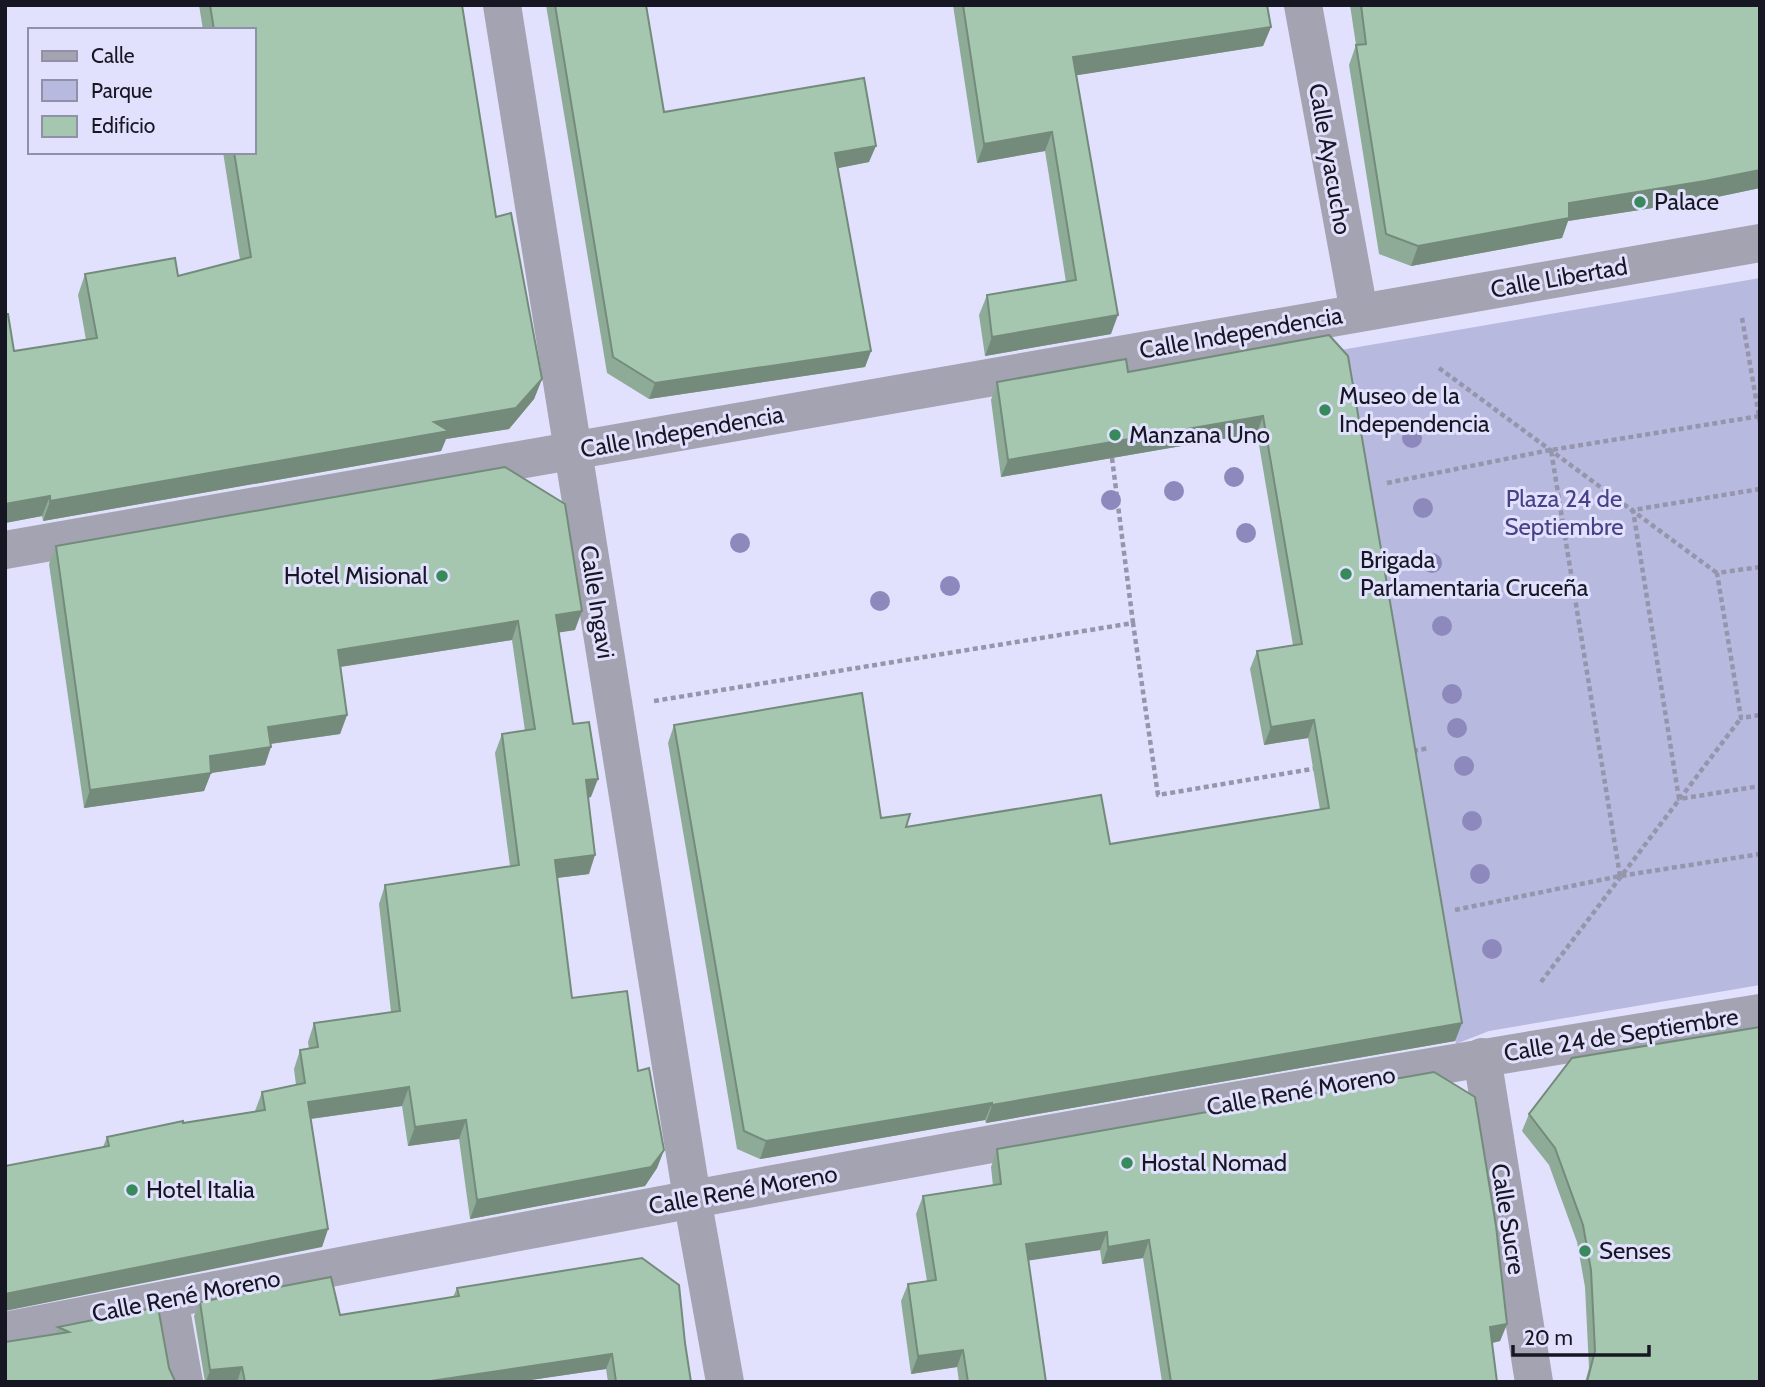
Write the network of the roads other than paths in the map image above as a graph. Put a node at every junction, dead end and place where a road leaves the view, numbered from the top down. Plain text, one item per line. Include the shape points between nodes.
1 (502, 5) edge
2 (1303, 5) edge
3 (1760, 243) edge
4 (1359, 312) junction
5 (573, 451) junction
6 (5, 550) edge
7 (1760, 1013) edge
8 (1482, 1057) junction
9 (692, 1198) junction
10 (169, 1299) junction
11 (5, 1331) edge
12 (184, 1382) edge
13 (725, 1382) edge
14 (1534, 1382) edge

1 - 5 street, Calle Ingavi
2 - 4 street, Calle Ayacucho
3 - 4 street, Calle Libertad
4 - 5 street, Calle Independencia
5 - 6 street, Calle Independencia
5 - 9 street, Calle Ingavi
7 - 8 street, Calle 24 de Septiembre
8 - 9 street, Calle René Moreno
8 - 14 street, Calle Sucre
9 - 10 street, Calle René Moreno
9 - 13 street, Calle Ingavi
10 - 11 street, Calle René Moreno
10 - 12 street

